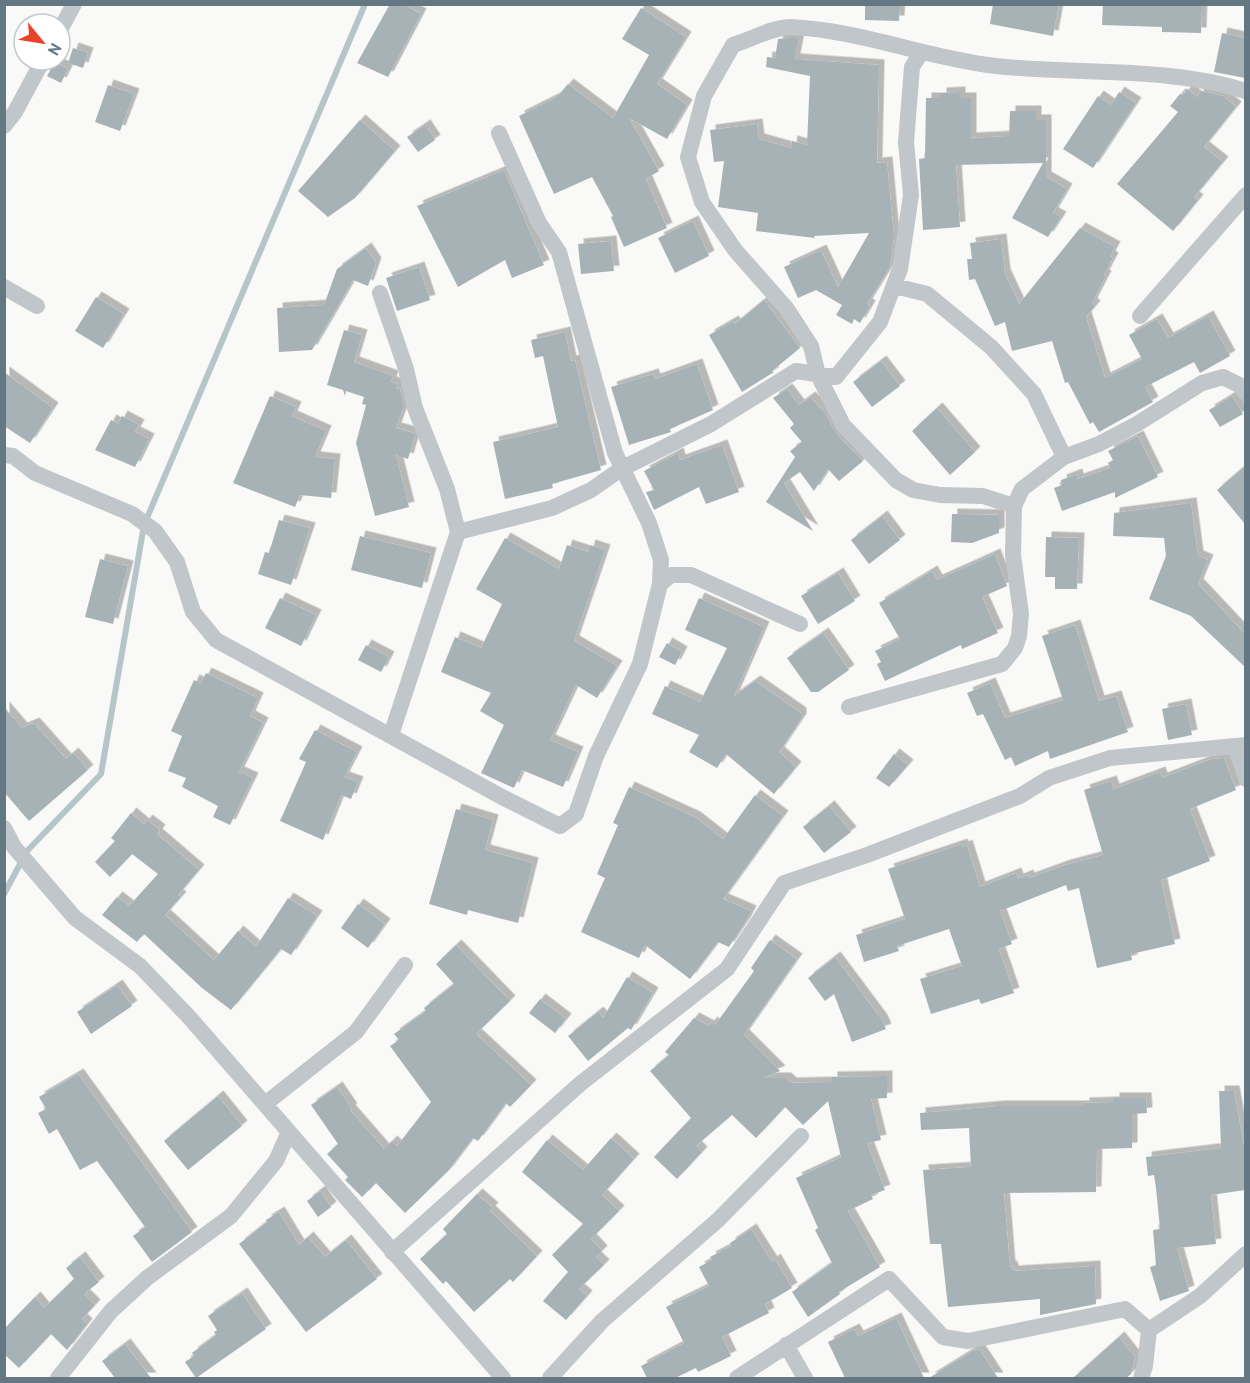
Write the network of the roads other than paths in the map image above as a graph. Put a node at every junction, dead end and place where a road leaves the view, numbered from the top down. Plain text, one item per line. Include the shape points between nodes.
1 (921, 53) junction
2 (37, 72) edge
3 (1245, 91) edge
4 (4, 126) edge
5 (499, 133) dead end
6 (1245, 195) edge
7 (895, 285) junction
8 (4, 287) edge
9 (380, 293) dead end
10 (38, 306) dead end
11 (1140, 316) dead end
12 (818, 375) junction
13 (1245, 393) edge
14 (4, 454) edge
15 (1064, 457) junction
16 (621, 469) junction
17 (1014, 506) junction
18 (458, 532) junction
19 (660, 584) junction
20 (800, 624) dead end
21 (849, 707) dead end
22 (391, 735) junction
23 (1240, 745) edge
24 (1245, 778) edge
25 (4, 828) edge
26 (405, 965) dead end
27 (265, 1104) junction
28 (288, 1132) junction
29 (801, 1136) dead end
30 (392, 1252) junction
31 (1245, 1254) edge
32 (1149, 1330) junction
33 (786, 1345) junction
34 (58, 1378) edge
35 (503, 1378) edge
36 (550, 1378) edge
37 (737, 1378) edge
38 (805, 1378) edge
39 (1141, 1378) edge

1 - 3 street via 994,66 1082,73 1149,72
1 - 7 street via 912,67 906,142 911,195
1 - 12 street via 871,38 786,27 733,45 704,96 688,157 702,202 735,250 787,309 811,346
2 - 4 street
5 - 16 street via 539,223 559,252
6 - 11 street
7 - 12 street via 880,322 844,368 836,377
7 - 15 street via 927,294 991,347 1034,394
8 - 10 street
9 - 18 street
12 - 16 street via 796,371 711,424
12 - 17 street via 843,425 896,480 922,492 983,496
13 - 15 street via 1223,377 1202,383 1137,424
14 - 22 street via 35,473 132,514 155,531 177,562 193,612 216,640
15 - 17 street via 1022,489
16 - 18 street via 591,490 552,508
16 - 19 street via 649,523 661,560
17 - 21 street via 1013,555 1021,614 1016,648 1002,664
18 - 22 street
19 - 20 street via 671,575 691,575
19 - 22 street via 640,664 596,756 576,814 560,826
23 - 24 street
23 - 30 street via 1110,758 1049,778 1020,796 887,847 784,883 727,969 579,1084
25 - 27 street via 14,847 75,918 140,966
26 - 27 street via 356,1032
27 - 28 street
28 - 30 street
28 - 34 street via 276,1161 231,1216 147,1278 111,1311
29 - 36 street via 718,1220 602,1321
30 - 35 street
31 - 32 street via 1200,1296
32 - 33 street via 1125,1310 968,1341 943,1337 889,1280
32 - 39 street
33 - 37 street
33 - 38 street

